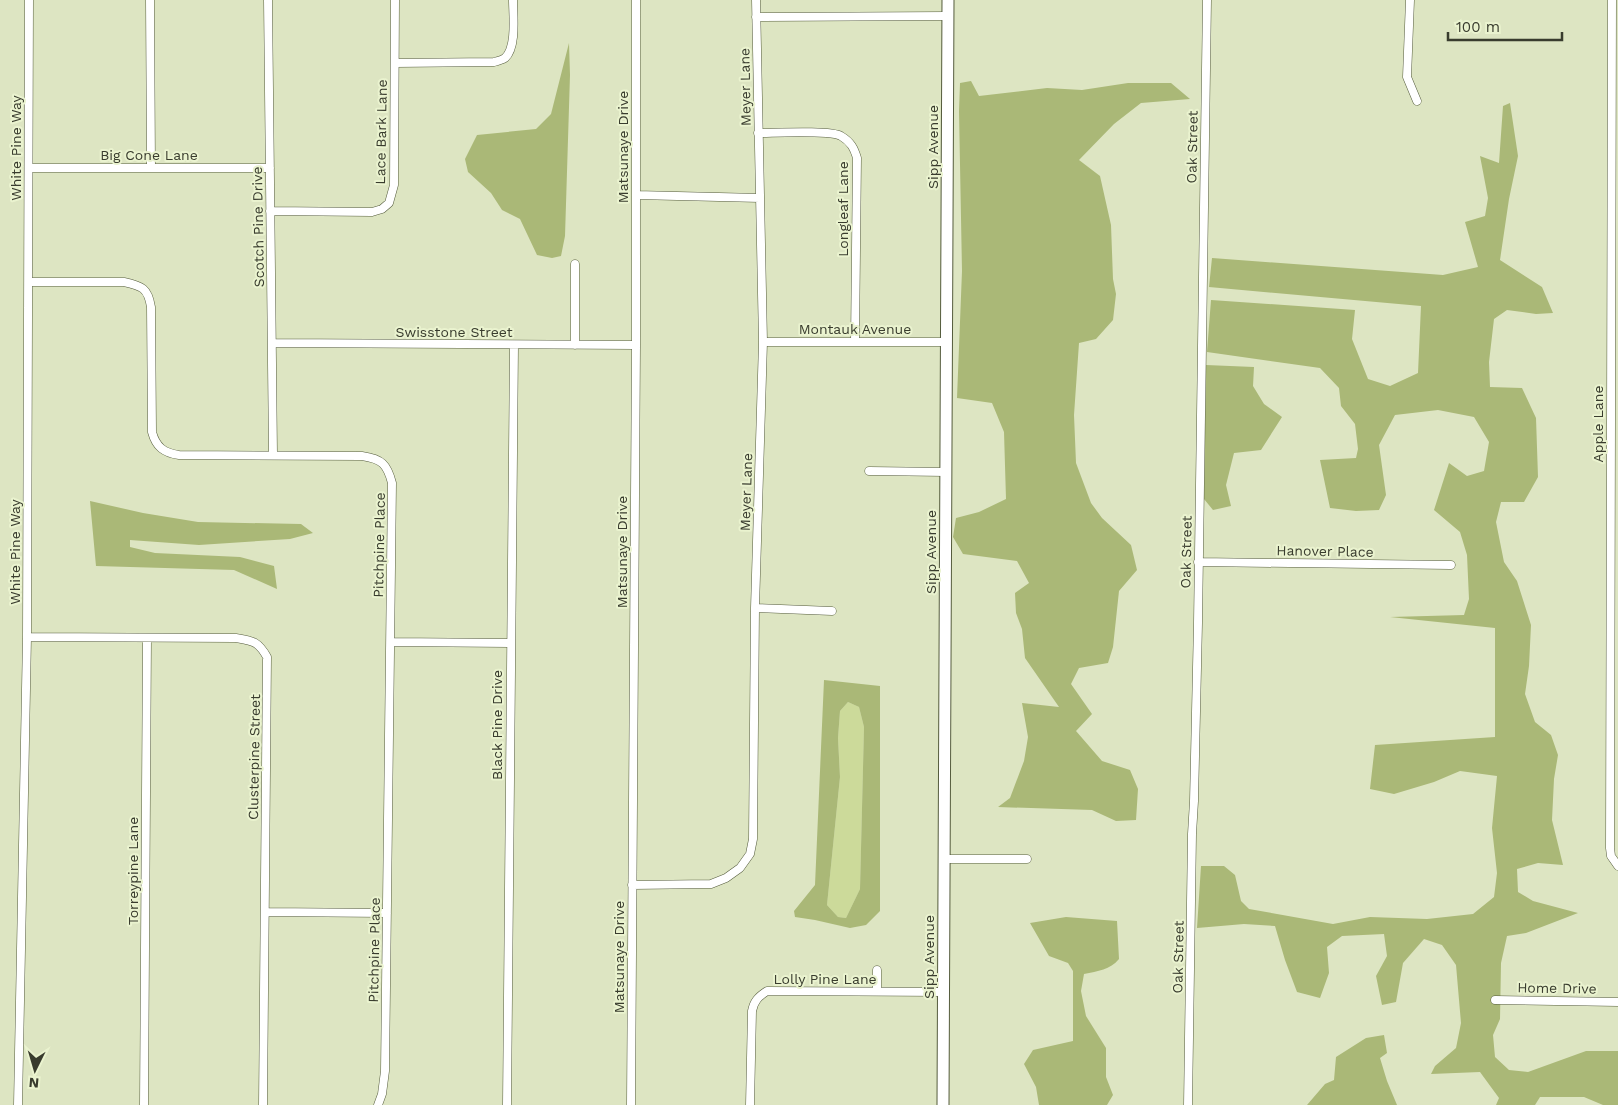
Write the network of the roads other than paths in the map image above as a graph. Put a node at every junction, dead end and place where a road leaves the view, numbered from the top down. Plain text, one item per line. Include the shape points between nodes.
1 (29, 0) edge
2 (150, 0) edge
3 (268, 0) edge
4 (395, 0) edge
5 (513, 0) edge
6 (636, 0) edge
7 (756, 0) edge
8 (948, 0) edge
9 (1207, 0) edge
10 (1410, 0) edge
11 (1612, 0) edge
12 (948, 16) junction
13 (756, 17) junction
14 (395, 63) junction
15 (1417, 101) dead end
16 (758, 133) junction
17 (151, 167) junction
18 (29, 168) junction
19 (270, 168) junction
20 (636, 195) junction
21 (760, 198) junction
22 (270, 211) junction
23 (575, 264) dead end
24 (28, 282) junction
25 (856, 341) junction
26 (764, 342) junction
27 (947, 342) junction
28 (272, 343) junction
29 (514, 345) junction
30 (574, 345) junction
31 (636, 345) junction
32 (273, 454) junction
33 (869, 471) dead end
34 (946, 472) junction
35 (1198, 562) junction
36 (1451, 566) dead end
37 (755, 608) junction
38 (832, 611) dead end
39 (27, 637) junction
40 (148, 638) junction
41 (391, 642) junction
42 (510, 643) junction
43 (944, 859) junction
44 (1027, 859) dead end
45 (1618, 866) edge
46 (632, 885) junction
47 (265, 912) junction
48 (387, 914) junction
49 (877, 970) dead end
50 (877, 991) junction
51 (944, 992) junction
52 (1496, 1000) dead end
53 (1618, 1002) edge
54 (18, 1105) edge
55 (144, 1105) edge
56 (262, 1105) edge
57 (378, 1105) edge
58 (507, 1105) edge
59 (630, 1105) edge
60 (750, 1105) edge
61 (943, 1105) edge
62 (1188, 1105) edge

1 - 18 street, White Pine Way
2 - 17 street
3 - 19 street, Scotch Pine Drive
4 - 14 street, Lace Bark Lane
5 - 14 street via 512,44 504,59 494,62
6 - 20 street, Matsunaye Drive
7 - 13 street, Meyer Lane
8 - 12 street, Sipp Avenue
9 - 35 street, Oak Street
10 - 15 street via 1408,77
11 - 45 street, Apple Lane via 1610,848
12 - 13 street
12 - 27 street, Sipp Avenue
13 - 16 street, Meyer Lane
14 - 22 street, Lace Bark Lane via 394,186 389,203 372,212
16 - 21 street, Meyer Lane
16 - 25 street, Longleaf Lane via 825,133 840,136 854,146 857,158
17 - 18 street, Big Cone Lane
17 - 19 street, Big Cone Lane
18 - 24 street, White Pine Way
19 - 22 street, Scotch Pine Drive
20 - 21 street
20 - 31 street, Matsunaye Drive
21 - 26 street, Meyer Lane
22 - 28 street, Scotch Pine Drive
23 - 30 street
24 - 32 street, Pitchpine Place via 124,282 144,289 150,296 151,307 154,441 168,453 179,455
24 - 39 street, White Pine Way
25 - 26 street, Montauk Avenue
25 - 27 street, Montauk Avenue
26 - 37 street, Meyer Lane
27 - 34 street, Sipp Avenue
28 - 29 street, Swisstone Street
28 - 32 street, Scotch Pine Drive
29 - 30 street, Swisstone Street
29 - 42 street, Black Pine Drive
30 - 31 street, Swisstone Street
31 - 46 street, Matsunaye Drive
32 - 41 street, Pitchpine Place via 362,456 383,463 389,472 392,483
33 - 34 street
34 - 43 street, Sipp Avenue
35 - 36 street, Hanover Place
35 - 62 street, Oak Street
37 - 38 street
37 - 46 street, Meyer Lane via 753,839 750,854 740,868 711,884
39 - 40 street, Clusterpine Street
39 - 54 street, White Pine Way
40 - 47 street, Clusterpine Street via 236,638 253,641 261,646 267,657
40 - 55 street, Torreypine Lane
41 - 42 street
41 - 48 street, Pitchpine Place
42 - 58 street, Black Pine Drive
43 - 44 street
43 - 51 street, Sipp Avenue
46 - 59 street, Matsunaye Drive
47 - 48 street
47 - 56 street, Clusterpine Street
48 - 57 street, Pitchpine Place via 385,1071
49 - 50 street
50 - 51 street, Lolly Pine Lane
50 - 60 street, Lolly Pine Lane via 778,990 767,991 758,997 752,1011
51 - 61 street, Sipp Avenue
52 - 53 street, Home Drive

